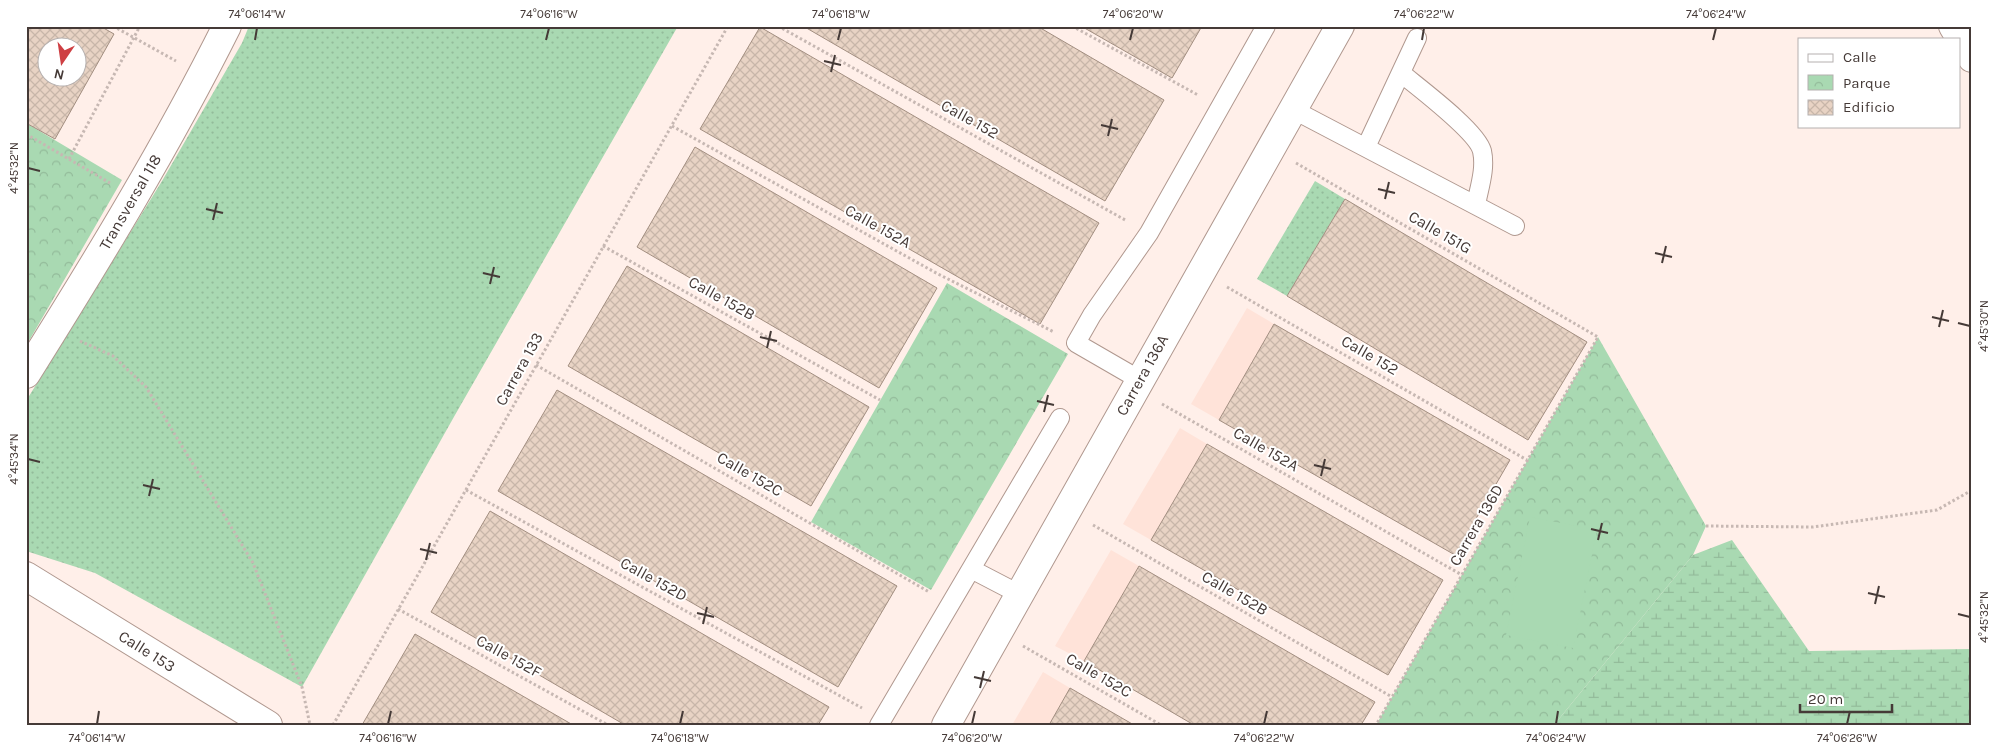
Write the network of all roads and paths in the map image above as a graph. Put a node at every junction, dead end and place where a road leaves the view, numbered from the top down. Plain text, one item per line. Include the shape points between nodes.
1 (113, 26) edge
2 (140, 26) edge
3 (227, 26) edge
4 (728, 26) edge
5 (778, 26) edge
6 (1072, 26) edge
7 (1266, 26) edge
8 (1340, 26) edge
9 (1954, 26) edge
10 (134, 38) junction
11 (1417, 38) dead end
12 (1972, 58) edge
13 (1401, 73) junction
14 (203, 75) junction
15 (1221, 107) junction
16 (1292, 109) junction
17 (672, 126) junction
18 (26, 134) edge
19 (1366, 147) junction
20 (1270, 148) junction
21 (69, 159) junction
22 (134, 197) junction
23 (1476, 205) junction
24 (1515, 226) dead end
25 (1150, 233) junction
26 (604, 246) junction
27 (1200, 272) junction
28 (54, 329) junction
29 (1598, 337) joint
30 (1076, 343) junction
31 (536, 365) junction
32 (26, 374) edge
33 (1137, 384) junction
34 (880, 400) dead end
35 (1060, 418) dead end
36 (1527, 460) junction
37 (466, 490) junction
38 (1972, 490) edge
39 (1067, 510) junction
40 (1706, 526) dead end
41 (971, 569) junction
42 (1462, 575) junction
43 (26, 576) edge
44 (1019, 594) junction
45 (951, 604) junction
46 (398, 609) junction
47 (999, 632) junction
48 (1392, 697) junction
49 (881, 722) edge
50 (268, 725) edge
51 (310, 725) edge
52 (333, 725) edge
53 (608, 725) edge
54 (946, 725) edge
55 (1161, 725) edge
56 (1376, 725) edge

1 - 10 path
2 - 10 path
3 - 14 street, Transversal 118
4 - 17 path, Carrera 133
5 - 25 path, Calle 152
6 - 15 path
7 - 15 lane
8 - 16 street, Carrera 136A
9 - 12 street
10 - 14 path
10 - 21 path
11 - 13 lane
13 - 19 lane
13 - 23 lane via 1471,133 1481,149 1483,166
14 - 22 street, Transversal 118
15 - 25 lane
16 - 19 lane
16 - 20 street, Carrera 136A
17 - 26 path, Carrera 133
17 - 30 path, Calle 152A via 938,274
18 - 21 path
19 - 23 lane
20 - 27 street, Carrera 136A
20 - 29 path, Calle 151G
21 - 22 path
22 - 28 street, Transversal 118
23 - 24 lane
25 - 30 lane
26 - 31 path, Carrera 133
26 - 34 path, Calle 152B
27 - 33 street, Carrera 136A
27 - 36 path, Calle 152
28 - 32 street, Transversal 118
28 - 51 path via 113,356 146,387 253,562 302,687
29 - 36 path, Carrera 136D
30 - 33 lane
31 - 37 path, Carrera 133
31 - 45 path, Calle 152C
33 - 39 street, Carrera 136A
33 - 42 path, Calle 152A
35 - 41 lane
36 - 42 path, Carrera 136D
37 - 46 path, Carrera 133
37 - 49 path, Calle 152D
38 - 40 path via 1937,510 1813,527
39 - 44 street, Carrera 136A
39 - 48 path, Calle 152B
41 - 44 lane
41 - 45 lane
42 - 48 path, Carrera 136D
43 - 50 street, Calle 153
44 - 47 street, Carrera 136A
45 - 49 lane
46 - 52 path, Carrera 133
46 - 53 path, Calle 152F
47 - 54 street, Carrera 136A
47 - 55 path, Calle 152C
48 - 56 path, Carrera 136D

